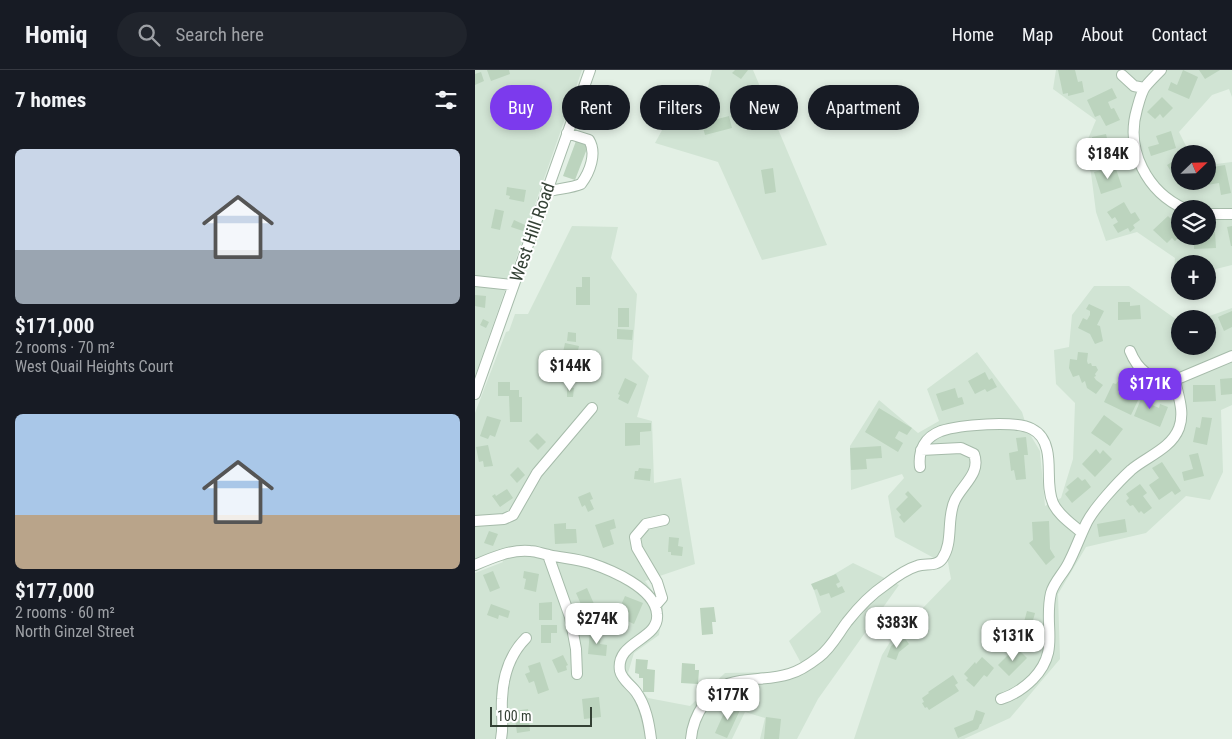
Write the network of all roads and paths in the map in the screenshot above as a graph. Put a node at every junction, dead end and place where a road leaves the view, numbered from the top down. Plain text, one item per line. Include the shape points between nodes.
1 (590, 70) edge
2 (1161, 70) edge
3 (1122, 75) dead end
4 (1144, 88) junction
5 (567, 133) junction
6 (546, 192) junction
7 (1171, 201) edge
8 (1216, 214) edge
9 (1232, 214) edge
10 (475, 281) edge
11 (513, 285) junction
12 (1129, 351) dead end
13 (1232, 356) edge
14 (1175, 380) junction
15 (475, 394) edge
16 (592, 408) dead end
17 (921, 450) junction
18 (920, 467) dead end
19 (664, 520) dead end
20 (475, 521) edge
21 (1082, 533) junction
22 (548, 555) junction
23 (475, 565) edge
24 (655, 606) junction
25 (527, 638) dead end
26 (577, 674) dead end
27 (1001, 699) dead end
28 (501, 739) edge
29 (651, 739) edge
30 (691, 739) edge

1 - 5 street, West Hill Road
2 - 4 street
3 - 4 street via 1134,86
4 - 7 street via 1134,129 1139,163 1148,179
5 - 6 street, West Hill Road
5 - 6 street via 589,140 593,146 592,161 581,184
6 - 11 street, West Hill Road
8 - 9 street
10 - 11 street
11 - 15 street, West Hill Road
12 - 14 street via 1144,373 1159,380
13 - 14 street
14 - 21 street via 1181,408 1179,429 1166,445 1130,470 1091,514
16 - 20 street via 537,473 513,515 504,519
17 - 18 street
17 - 21 street via 931,436 964,426 1022,426 1031,429 1039,434 1048,450 1053,504
17 - 30 street via 961,448 974,454 977,465 954,501 941,560 936,564 916,566 885,584 866,600 831,645 808,665 789,674 739,680 716,690 699,710
19 - 24 street via 646,524 635,537 637,548 657,582 662,598
21 - 27 street via 1051,592 1047,660 1027,685 1012,696
22 - 23 street via 531,550 517,551
22 - 24 street via 589,563 609,571 643,590
22 - 26 street via 570,617
24 - 29 street via 655,626 629,647 620,664 624,679 643,704
25 - 28 street via 516,648 507,670

